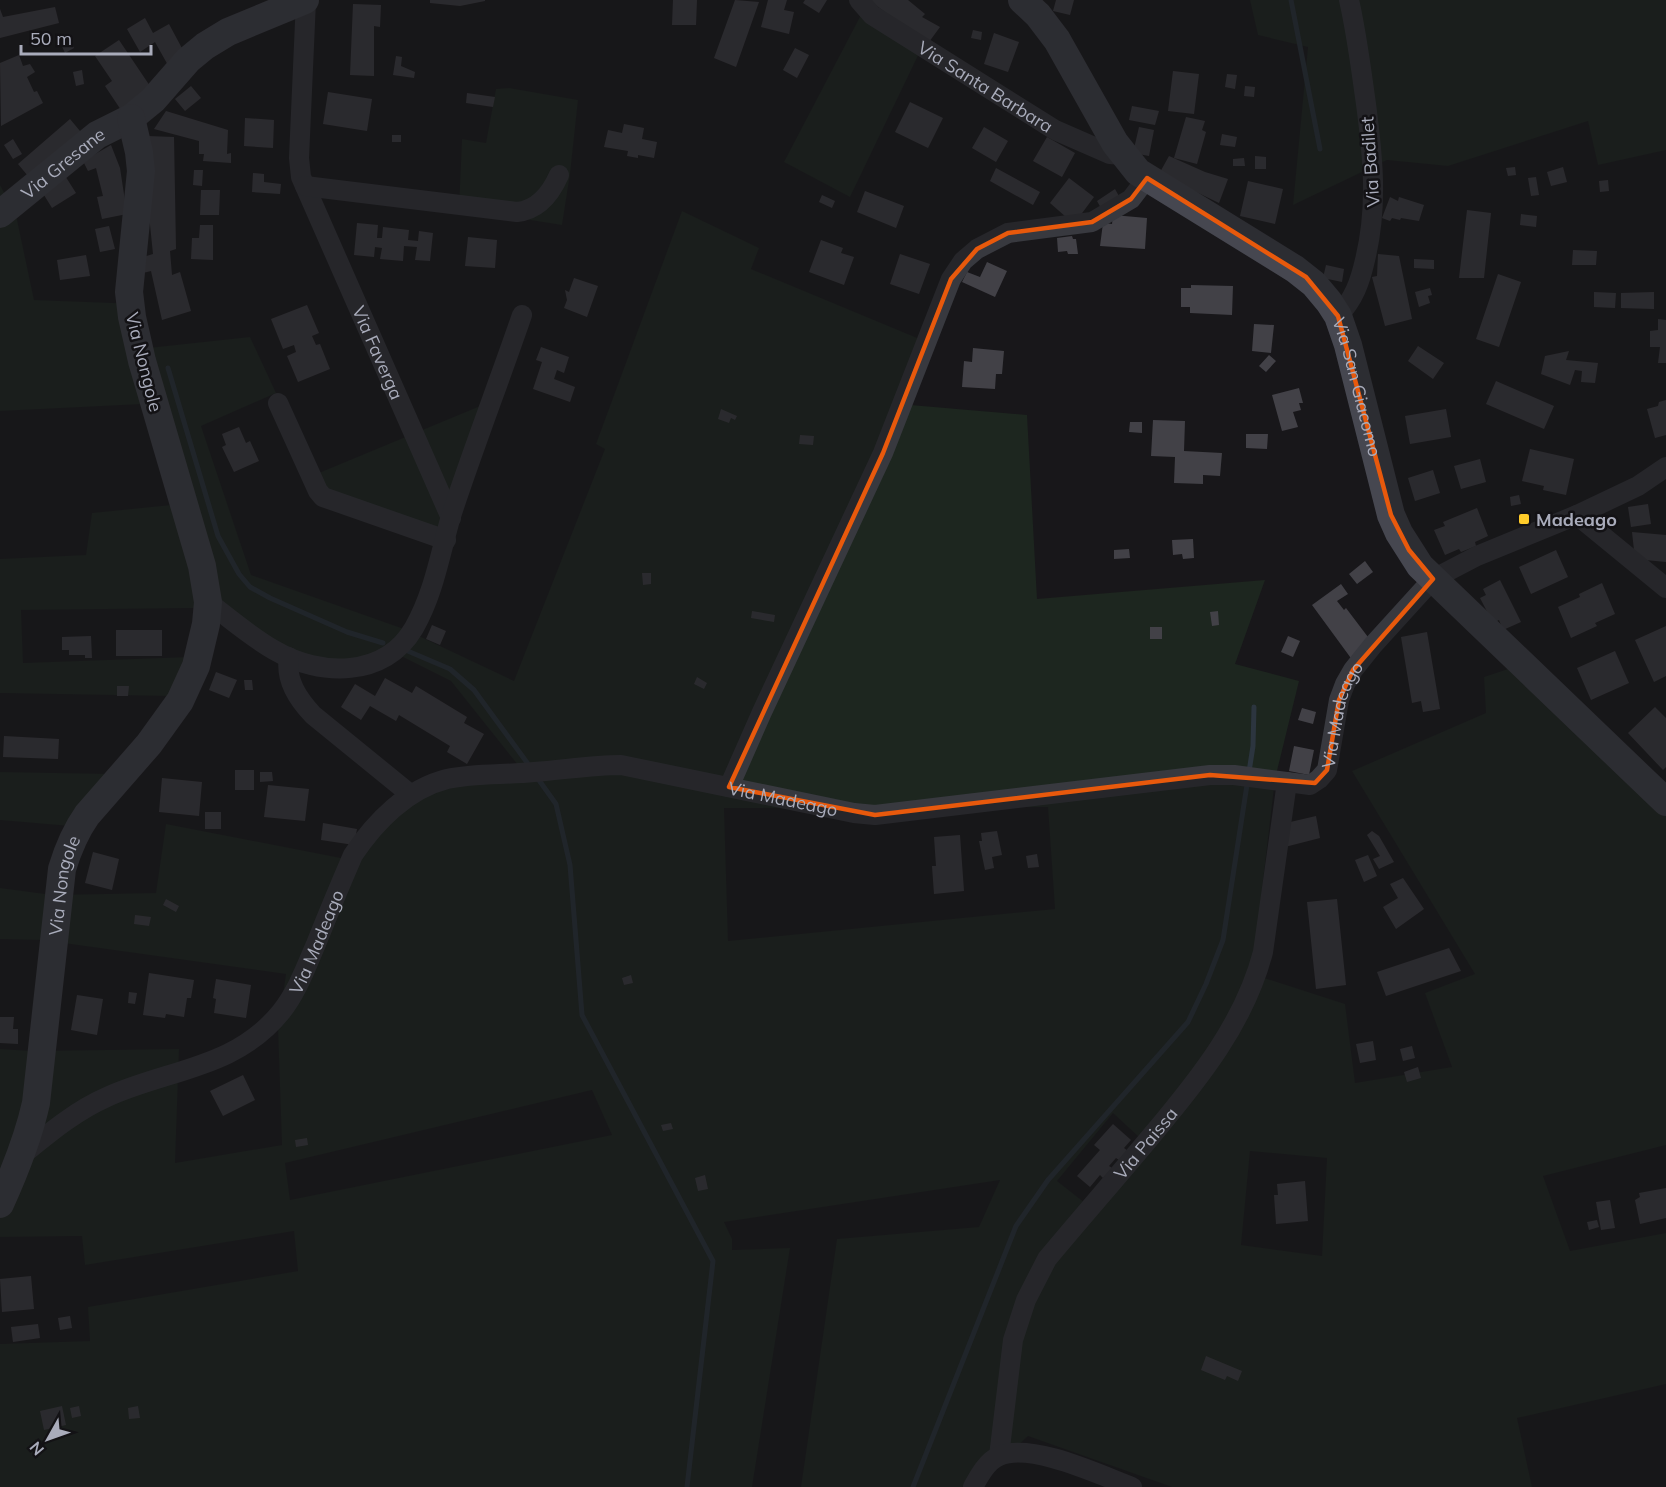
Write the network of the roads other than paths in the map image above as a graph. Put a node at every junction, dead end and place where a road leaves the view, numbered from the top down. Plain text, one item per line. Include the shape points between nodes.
1 (306, 0) edge
2 (859, 0) edge
3 (1022, 0) edge
4 (1349, 0) edge
5 (131, 118) junction
6 (1124, 155) junction
7 (559, 175) dead end
8 (1147, 178) junction
9 (304, 186) junction
10 (0, 214) edge
11 (522, 315) dead end
12 (1338, 316) junction
13 (278, 403) dead end
14 (1666, 467) edge
15 (1577, 515) junction
16 (451, 518) junction
17 (446, 540) junction
18 (1433, 579) junction
19 (1666, 588) edge
20 (208, 602) junction
21 (289, 657) junction
22 (1287, 782) junction
23 (729, 787) junction
24 (410, 795) junction
25 (1666, 802) edge
26 (21, 1156) junction
27 (0, 1204) edge
28 (999, 1456) junction
29 (973, 1487) edge
30 (1132, 1487) edge

1 - 5 street, Via Faverga via 228,32 205,46
1 - 9 street, Via Faverga via 299,158
2 - 6 street, Via Santa Barbara via 872,15 1055,130 1110,154
3 - 6 street, Via San Giacomo via 1057,40
4 - 12 street, Via Badilet via 1357,36 1374,189 1370,239 1359,286
5 - 10 street, Via Gresane via 97,135
5 - 20 street, Via Nongole via 141,171 129,292 132,317 202,566
6 - 8 street, Via San Giacomo
7 - 9 street via 539,203 517,212
8 - 12 street, Via San Giacomo via 1306,277
8 - 23 street via 1131,199 1092,222 1008,234 977,249 963,261 951,279 883,453
9 - 16 street, Via Faverga
11 - 16 street
12 - 18 street, Via San Giacomo via 1384,493 1409,550
13 - 17 street via 323,497
14 - 15 street, Via Madeago via 1638,486
15 - 18 street, Via Madeago via 1477,556
15 - 19 street
16 - 17 street
17 - 21 street via 422,614 403,644 388,657 372,665 333,669
18 - 22 street, Via Madeago via 1363,656 1345,684 1324,774 1310,785
18 - 25 street, Via San Giacomo
20 - 21 street via 274,651
20 - 26 street, Via Nongole via 196,666 180,702 78,827 67,854 62,869 36,1103
21 - 24 street via 292,685 313,715
22 - 23 street, Via Madeago via 1201,776 875,815
22 - 28 street, Via Paissa via 1257,976 1235,1022 1206,1068 1047,1259 1036,1278 1013,1340
23 - 24 street, Via Madeago via 605,765 447,779
24 - 26 street, Via Madeago via 352,855 301,979 280,1013 265,1028 224,1057 96,1102
26 - 27 street, Via Nongole
28 - 29 street via 989,1463
28 - 30 street via 1032,1452

